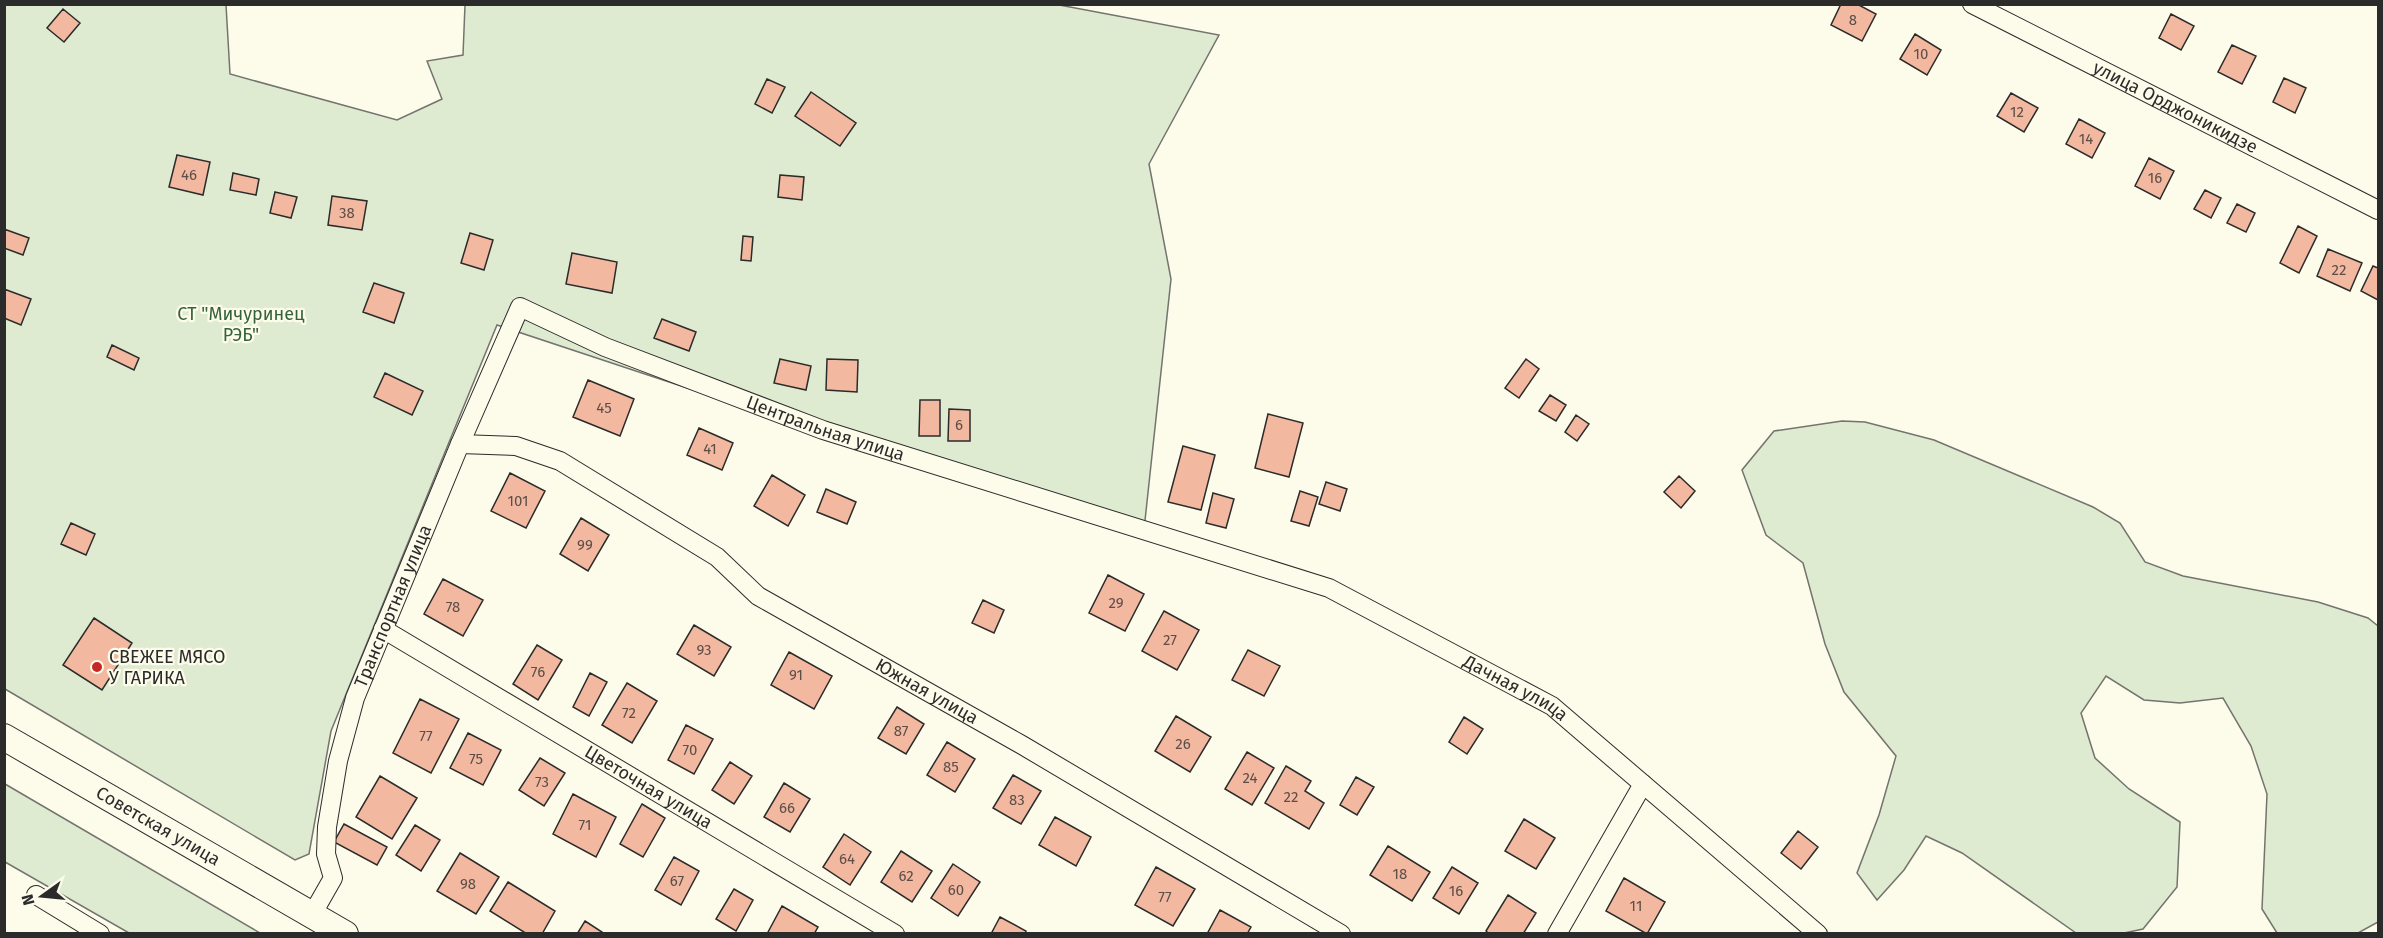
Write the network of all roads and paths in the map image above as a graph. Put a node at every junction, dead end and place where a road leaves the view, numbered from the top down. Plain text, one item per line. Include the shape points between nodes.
1 (1972, 4) edge
2 (2379, 210) edge
3 (520, 307) joint
4 (460, 444) junction
5 (1148, 531) joint
6 (383, 629) junction
7 (4, 736) edge
8 (1643, 784) junction
9 (36, 896) dead end
10 (313, 914) junction
11 (343, 932) edge
12 (100, 933) edge
13 (895, 933) edge
14 (1341, 933) edge
15 (1557, 933) edge
16 (1818, 933) edge

1 - 2 street, улица Орджоникидзе
3 - 4 street, Транспортная улица
3 - 5 street, Центральная улица via 605,347 823,430
4 - 6 street, Транспортная улица
4 - 14 street, Южная улица via 516,446 560,461 717,557 758,596 1022,745
5 - 8 street, Дачная улица via 1329,588 1552,706
6 - 10 street, Транспортная улица via 355,699 338,761 327,827 326,854 333,878
6 - 13 street, Цветочная улица
7 - 10 main road, Советская улица
8 - 15 street
8 - 16 street, Дачная улица
9 - 12 street
10 - 11 main road, Советская улица

